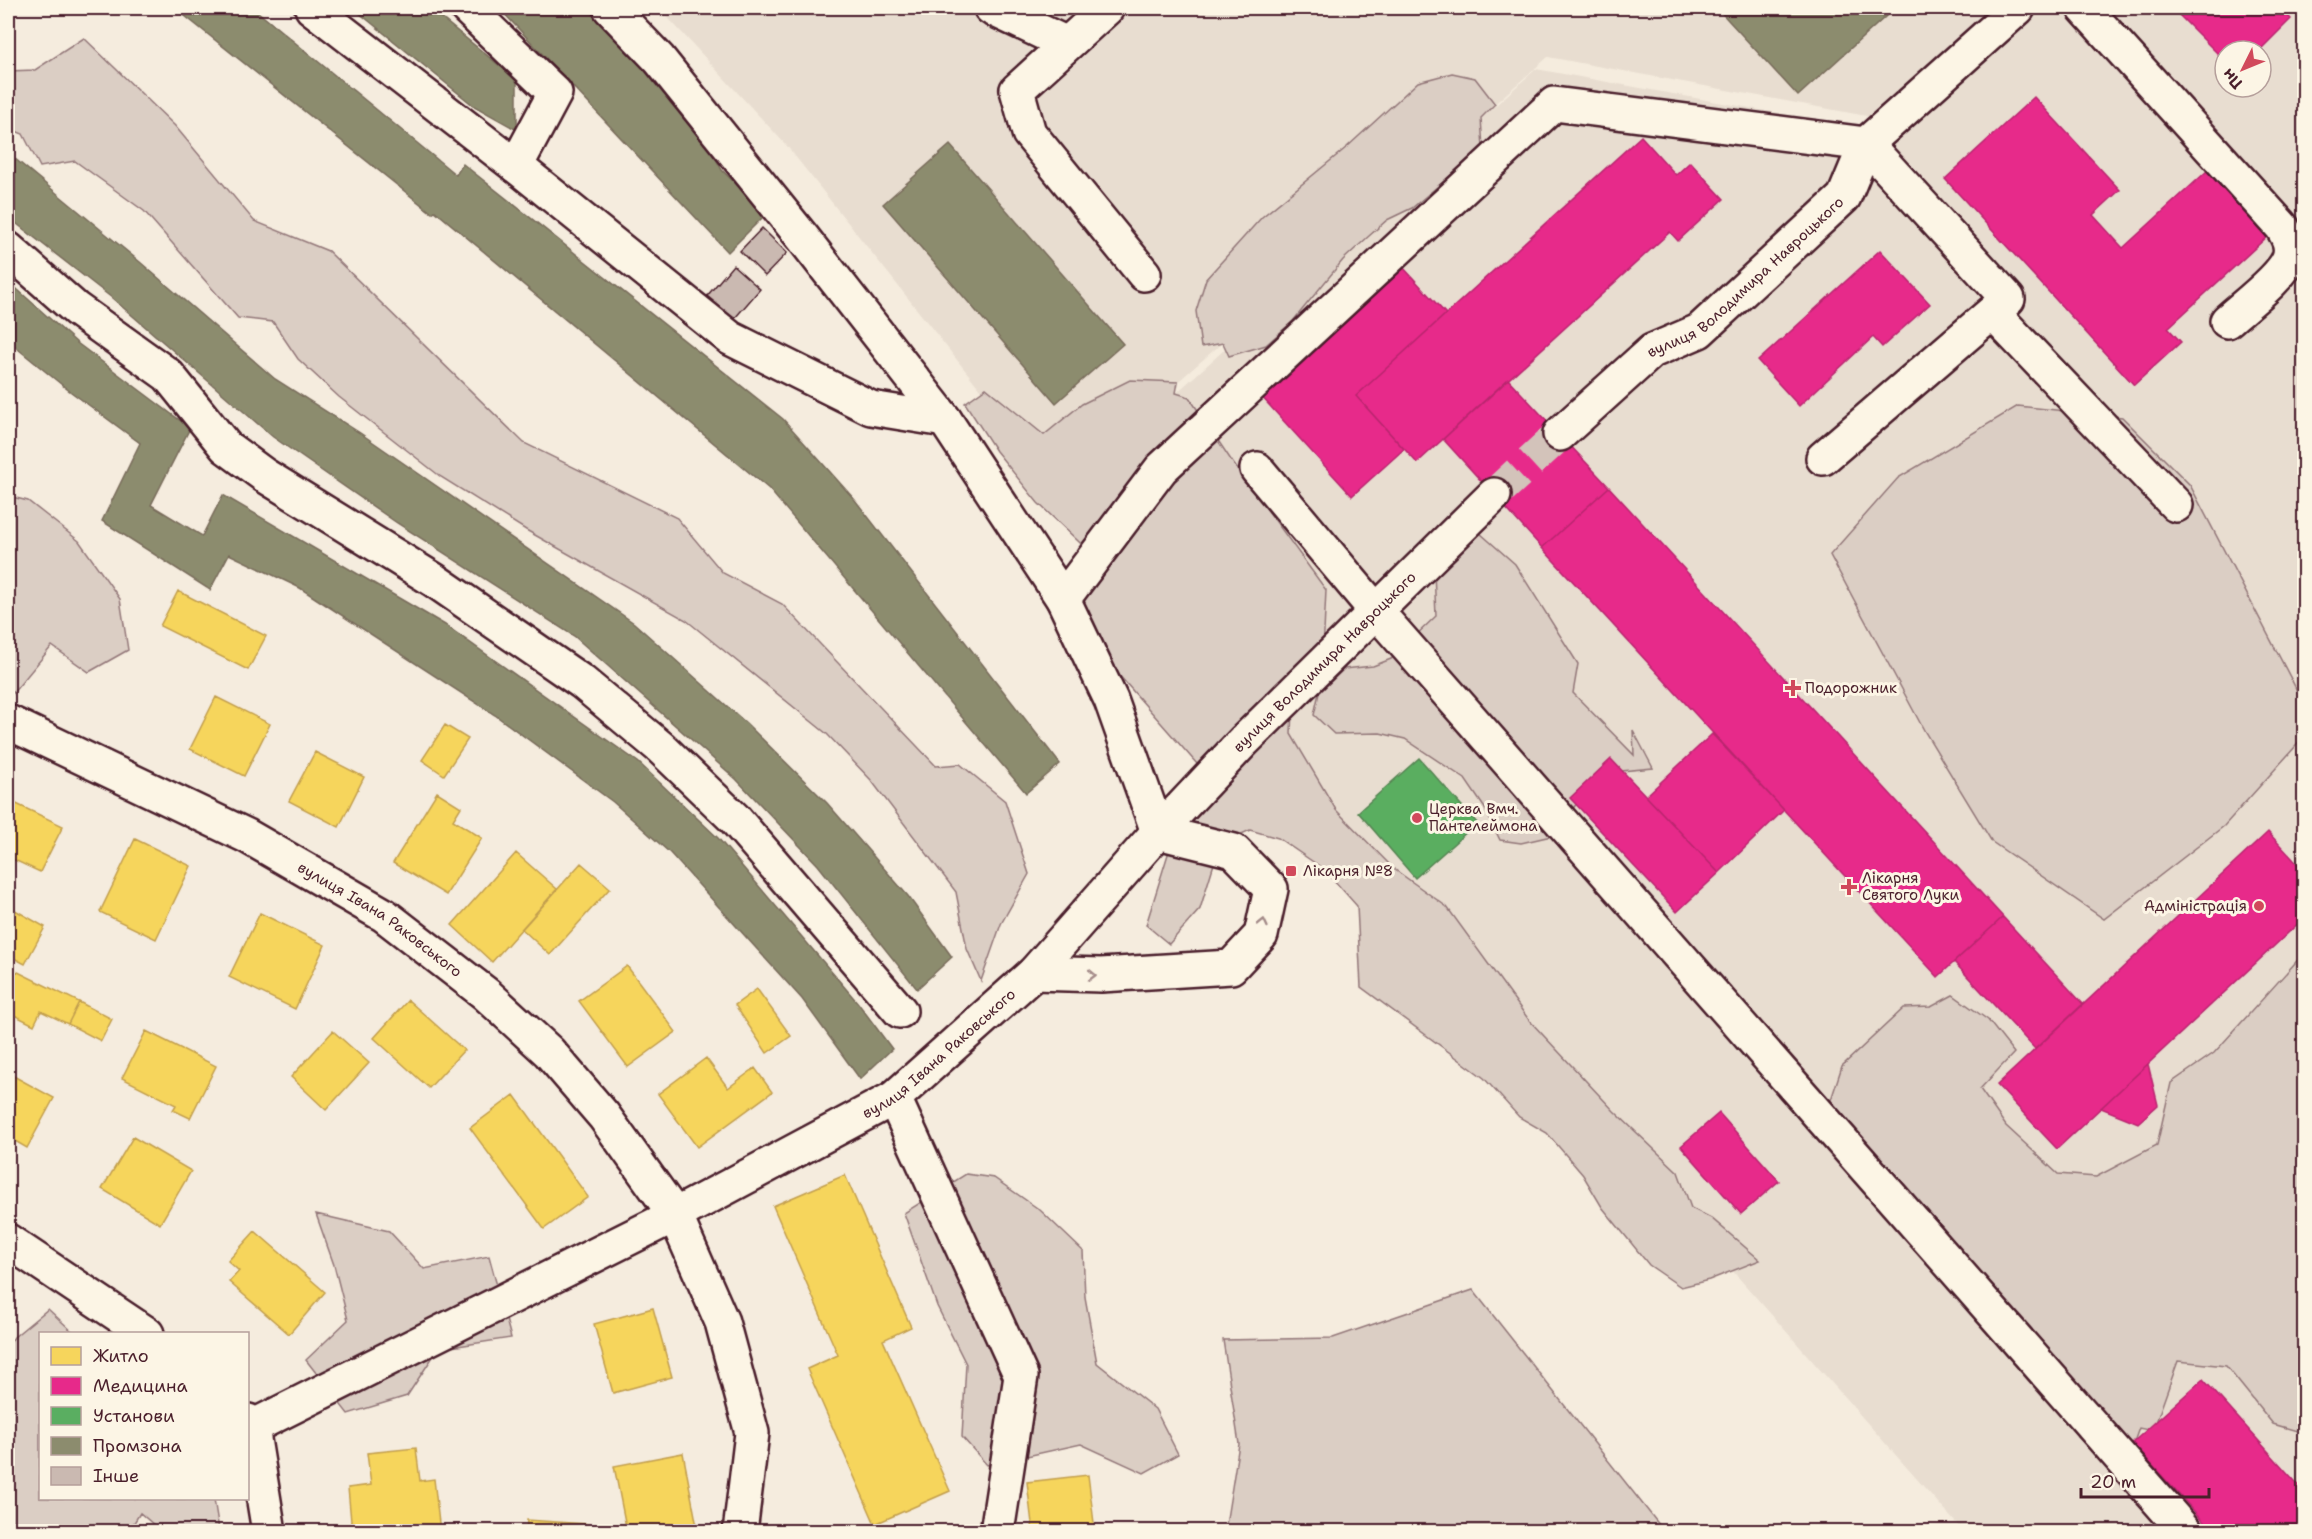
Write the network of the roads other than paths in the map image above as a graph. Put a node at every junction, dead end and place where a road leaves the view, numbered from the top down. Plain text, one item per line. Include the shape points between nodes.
1 (312, 8) edge
2 (466, 8) edge
3 (610, 8) edge
4 (991, 8) edge
5 (1107, 8) edge
6 (2018, 8) edge
7 (2084, 8) edge
8 (1067, 44) junction
9 (1866, 144) junction
10 (516, 166) junction
11 (8, 249) edge
12 (1144, 274) dead end
13 (1993, 313) junction
14 (2227, 321) dead end
15 (945, 420) junction
16 (1560, 434) tunnel mouth
17 (1823, 458) dead end
18 (1257, 468) dead end
19 (1494, 495) tunnel mouth
20 (2176, 506) dead end
21 (1063, 599) junction
22 (1376, 611) junction
23 (8, 722) edge
24 (1158, 832) junction
25 (1034, 973) junction
26 (900, 1011) dead end
27 (894, 1098) junction
28 (675, 1215) junction
29 (8, 1241) edge
30 (144, 1332) edge
31 (250, 1424) edge
32 (269, 1532) edge
33 (740, 1532) edge
34 (997, 1532) edge
35 (2186, 1532) edge

1 - 10 street
2 - 10 street via 555,93
3 - 15 street via 695,103
4 - 8 street
5 - 8 street
6 - 9 street, вулиця Володимира Навроцького
7 - 14 street via 2282,227 2290,241 2289,258 2280,271
8 - 12 street via 1017,90 1029,133
9 - 13 street via 2008,300
9 - 16 street, вулиця Володимира Навроцького via 1844,197 1699,331 1652,351
9 - 21 street via 1554,104 1161,469
10 - 15 street via 730,338 871,408
11 - 26 street via 76,309 168,375 226,447 264,475 434,580 582,682 660,747 735,819
13 - 17 street
13 - 20 street
15 - 21 street
18 - 22 street
19 - 22 street, вулиця Володимира Навроцького
21 - 24 street via 1112,700
22 - 24 street, вулиця Володимира Навроцького
22 - 35 street
23 - 28 street, вулиця Івана Раковського via 247,836 384,915 435,952 549,1052 604,1116
24 - 25 street, вулиця Івана Раковського
25 -> 24 street via 1101,975 1231,967 1261,935 1271,889 1234,851
25 - 27 street, вулиця Івана Раковського
27 - 28 street, вулиця Івана Раковського
27 - 34 street via 1021,1376
28 - 31 street, вулиця Івана Раковського
28 - 33 street, вулиця Івана Раковського via 722,1322 752,1433
29 - 30 street
31 - 32 street

